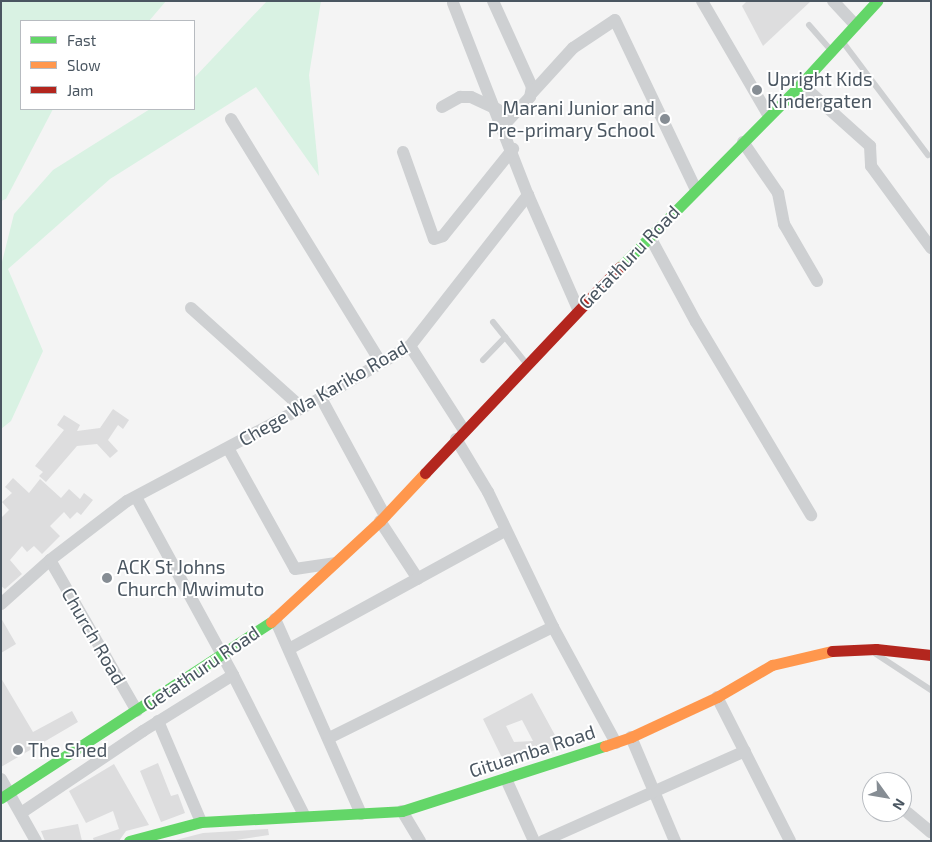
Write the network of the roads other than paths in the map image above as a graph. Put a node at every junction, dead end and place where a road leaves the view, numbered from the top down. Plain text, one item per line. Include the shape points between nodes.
1 (493, 1) edge
2 (702, 1) edge
3 (833, 1) edge
4 (877, 1) edge
5 (453, 3) dead end
6 (809, 25) dead end
7 (855, 26) junction
8 (841, 40) junction
9 (831, 51) junction
10 (801, 84) junction
11 (532, 93) junction
12 (442, 106) dead end
13 (497, 109) junction
14 (769, 116) junction
15 (231, 119) dead end
16 (503, 126) junction
17 (743, 142) junction
18 (513, 149) junction
19 (403, 152) dead end
20 (928, 156) dead end
21 (695, 188) junction
22 (528, 195) junction
23 (650, 237) junction
24 (931, 248) edge
25 (817, 281) dead end
26 (191, 308) dead end
27 (578, 310) junction
28 (494, 322) dead end
29 (505, 337) junction
30 (410, 346) junction
31 (483, 360) dead end
32 (381, 363) junction
33 (527, 364) junction
34 (321, 398) junction
35 (302, 408) junction
36 (460, 434) junction
37 (228, 448) junction
38 (136, 497) junction
39 (811, 515) dead end
40 (382, 519) junction
41 (506, 530) junction
42 (50, 560) junction
43 (335, 562) junction
44 (418, 579) junction
45 (1, 604) edge
46 (275, 619) junction
47 (553, 627) junction
48 (289, 649) junction
49 (868, 650) junction
50 (220, 654) junction
51 (931, 655) edge
52 (233, 675) junction
53 (931, 690) edge
54 (717, 697) junction
55 (137, 712) junction
56 (158, 721) junction
57 (631, 737) junction
58 (329, 738) junction
59 (616, 743) junction
60 (745, 750) junction
61 (1, 779) edge
62 (506, 779) junction
63 (654, 790) junction
64 (6, 796) edge
65 (402, 811) junction
66 (21, 814) junction
67 (361, 814) junction
68 (304, 815) junction
69 (912, 816) edge
70 (201, 822) junction
71 (931, 832) edge
72 (36, 841) edge
73 (129, 841) edge
74 (420, 841) edge
75 (534, 841) edge
76 (543, 841) edge
77 (675, 841) edge
78 (790, 841) edge

1 - 11 street
2 - 14 street
3 - 7 street
4 - 7 main road, Getathuru Road
5 - 13 street
6 - 9 lane
7 - 8 main road, Getathuru Road
8 - 9 main road, Getathuru Road
8 - 20 lane
9 - 10 main road, Getathuru Road
10 - 14 main road, Getathuru Road
10 - 24 street via 870,146 871,166
11 - 16 street
11 - 21 street via 573,48 615,20
12 - 13 street via 460,97 471,97
13 - 16 street
14 - 17 main road, Getathuru Road
15 - 32 street
16 - 18 street
17 - 21 main road, Getathuru Road
17 - 25 street via 778,193 784,224
18 - 19 street via 443,236 434,239
18 - 22 street
21 - 23 main road, Getathuru Road
22 - 27 street
22 - 30 street, Chege Wa Kariko Road
23 - 27 main road, Getathuru Road
23 - 39 street via 696,322
26 - 35 street
27 - 33 main road, Getathuru Road
28 - 29 lane
29 - 31 lane
29 - 33 lane
30 - 32 street, Chege Wa Kariko Road
30 - 36 street
32 - 34 street, Chege Wa Kariko Road
33 - 36 main road, Getathuru Road
34 - 35 street, Chege Wa Kariko Road
34 - 40 street
35 - 37 street, Chege Wa Kariko Road
36 - 40 main road, Getathuru Road
36 - 41 street
37 - 38 street, Chege Wa Kariko Road
37 - 43 street, Chege Wa Kariko Road via 295,569
38 - 42 street, Chege Wa Kariko Road
38 - 50 street
40 - 43 main road, Getathuru Road
40 - 44 street
41 - 44 street
41 - 47 street
42 - 45 street, Chege Wa Kariko Road
42 - 55 street, Church Road
43 - 46 main road, Getathuru Road
44 - 48 street
46 - 48 street
46 - 50 main road, Getathuru Road
47 - 58 street
47 - 59 street
48 - 58 street
49 - 51 main road, Gituamba Road
49 - 53 lane
49 - 54 main road, Gituamba Road via 825,651 772,665
50 - 52 street
50 - 55 main road, Getathuru Road
52 - 56 street
52 - 68 street
54 - 57 main road, Gituamba Road
54 - 60 street
55 - 64 main road, Getathuru Road
56 - 66 street
56 - 70 street
57 - 59 main road, Gituamba Road
57 - 63 street
58 - 67 street
59 - 62 main road, Gituamba Road
60 - 63 street
60 - 78 street
61 - 64 street
62 - 65 main road, Gituamba Road
62 - 75 street
63 - 76 street
63 - 77 street
64 - 66 street
65 - 67 main road, Gituamba Road
65 - 74 street
66 - 72 street
67 - 68 main road, Gituamba Road
68 - 70 main road, Gituamba Road
69 - 71 street
70 - 73 main road, Gituamba Road

